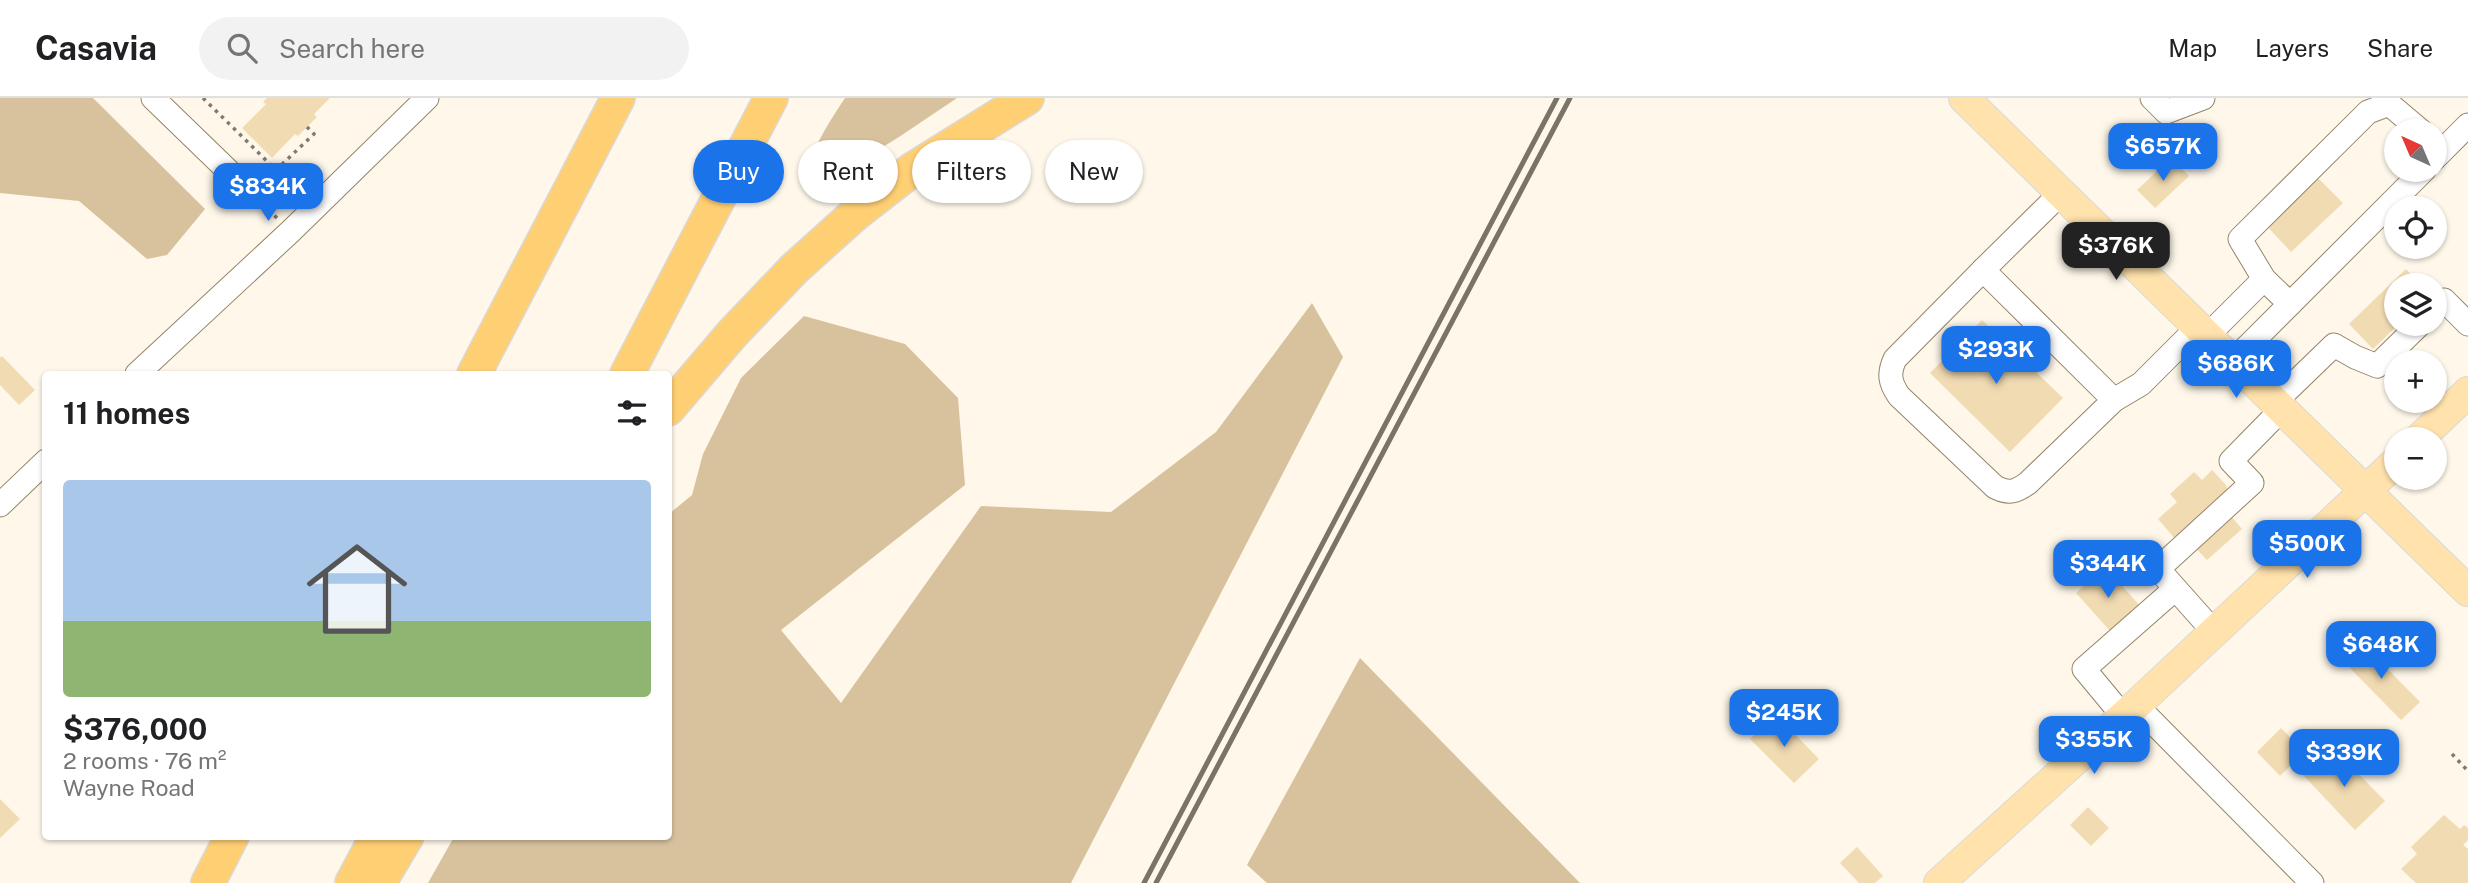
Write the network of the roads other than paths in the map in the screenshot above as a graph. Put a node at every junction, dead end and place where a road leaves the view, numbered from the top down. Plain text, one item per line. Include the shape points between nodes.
1 (153, 98) edge
2 (427, 98) edge
3 (610, 98) edge
4 (618, 98) edge
5 (771, 98) edge
6 (1027, 98) edge
7 (1964, 98) edge
8 (2152, 98) edge
9 (2203, 98) edge
10 (2407, 119) edge
11 (2468, 125) edge
12 (596, 141) junction
13 (2447, 142) edge
14 (2412, 182) edge
15 (248, 190) road end
16 (2061, 192) junction
17 (1983, 270) junction
18 (2264, 279) junction
19 (2447, 303) edge
20 (2290, 304) junction
21 (2468, 324) edge
22 (2202, 331) junction
23 (2408, 336) edge
24 (2234, 361) junction
25 (140, 371) edge
26 (476, 371) edge
27 (629, 371) edge
28 (2468, 392) edge
29 (2114, 400) junction
30 (672, 404) edge
31 (2279, 406) junction
32 (2432, 427) edge
33 (42, 465) edge
34 (2384, 474) edge
35 (2366, 491) junction
36 (0, 505) edge
37 (2175, 589) junction
38 (2468, 589) edge
39 (2214, 632) junction
40 (2129, 710) junction
41 (230, 840) edge
42 (375, 840) edge
43 (405, 840) edge
44 (208, 883) edge
45 (352, 883) edge
46 (379, 883) edge
47 (1939, 883) edge
48 (2312, 883) edge

1 - 15 street
2 - 25 street
3 - 12 highway
4 - 12 highway
5 - 27 highway
6 - 30 highway via 913,169 855,215 758,306
7 - 16 main road
8 - 9 street via 2166,112
10 - 18 street via 2389,104 2368,112 2241,239
11 - 13 street
12 - 26 highway
14 - 20 street
16 - 17 street
16 - 22 main road
17 - 29 street
17 - 29 street via 1895,359 1891,384 1899,396 1995,487 2006,492 2028,483
18 - 20 street
18 - 22 street
19 - 21 street
20 - 24 street
22 - 24 main road
22 - 29 street via 2141,384
23 - 31 street via 2377,366 2334,345
24 - 31 main road
28 - 32 main road
31 - 35 main road
31 - 37 street via 2231,461 2252,483 2158,569
33 - 36 street
34 - 35 main road
35 - 38 main road
35 - 39 main road
37 - 39 street
37 - 40 street via 2084,669
39 - 40 main road
40 - 47 main road
40 - 48 street
41 - 44 highway
42 - 45 highway
43 - 46 highway

